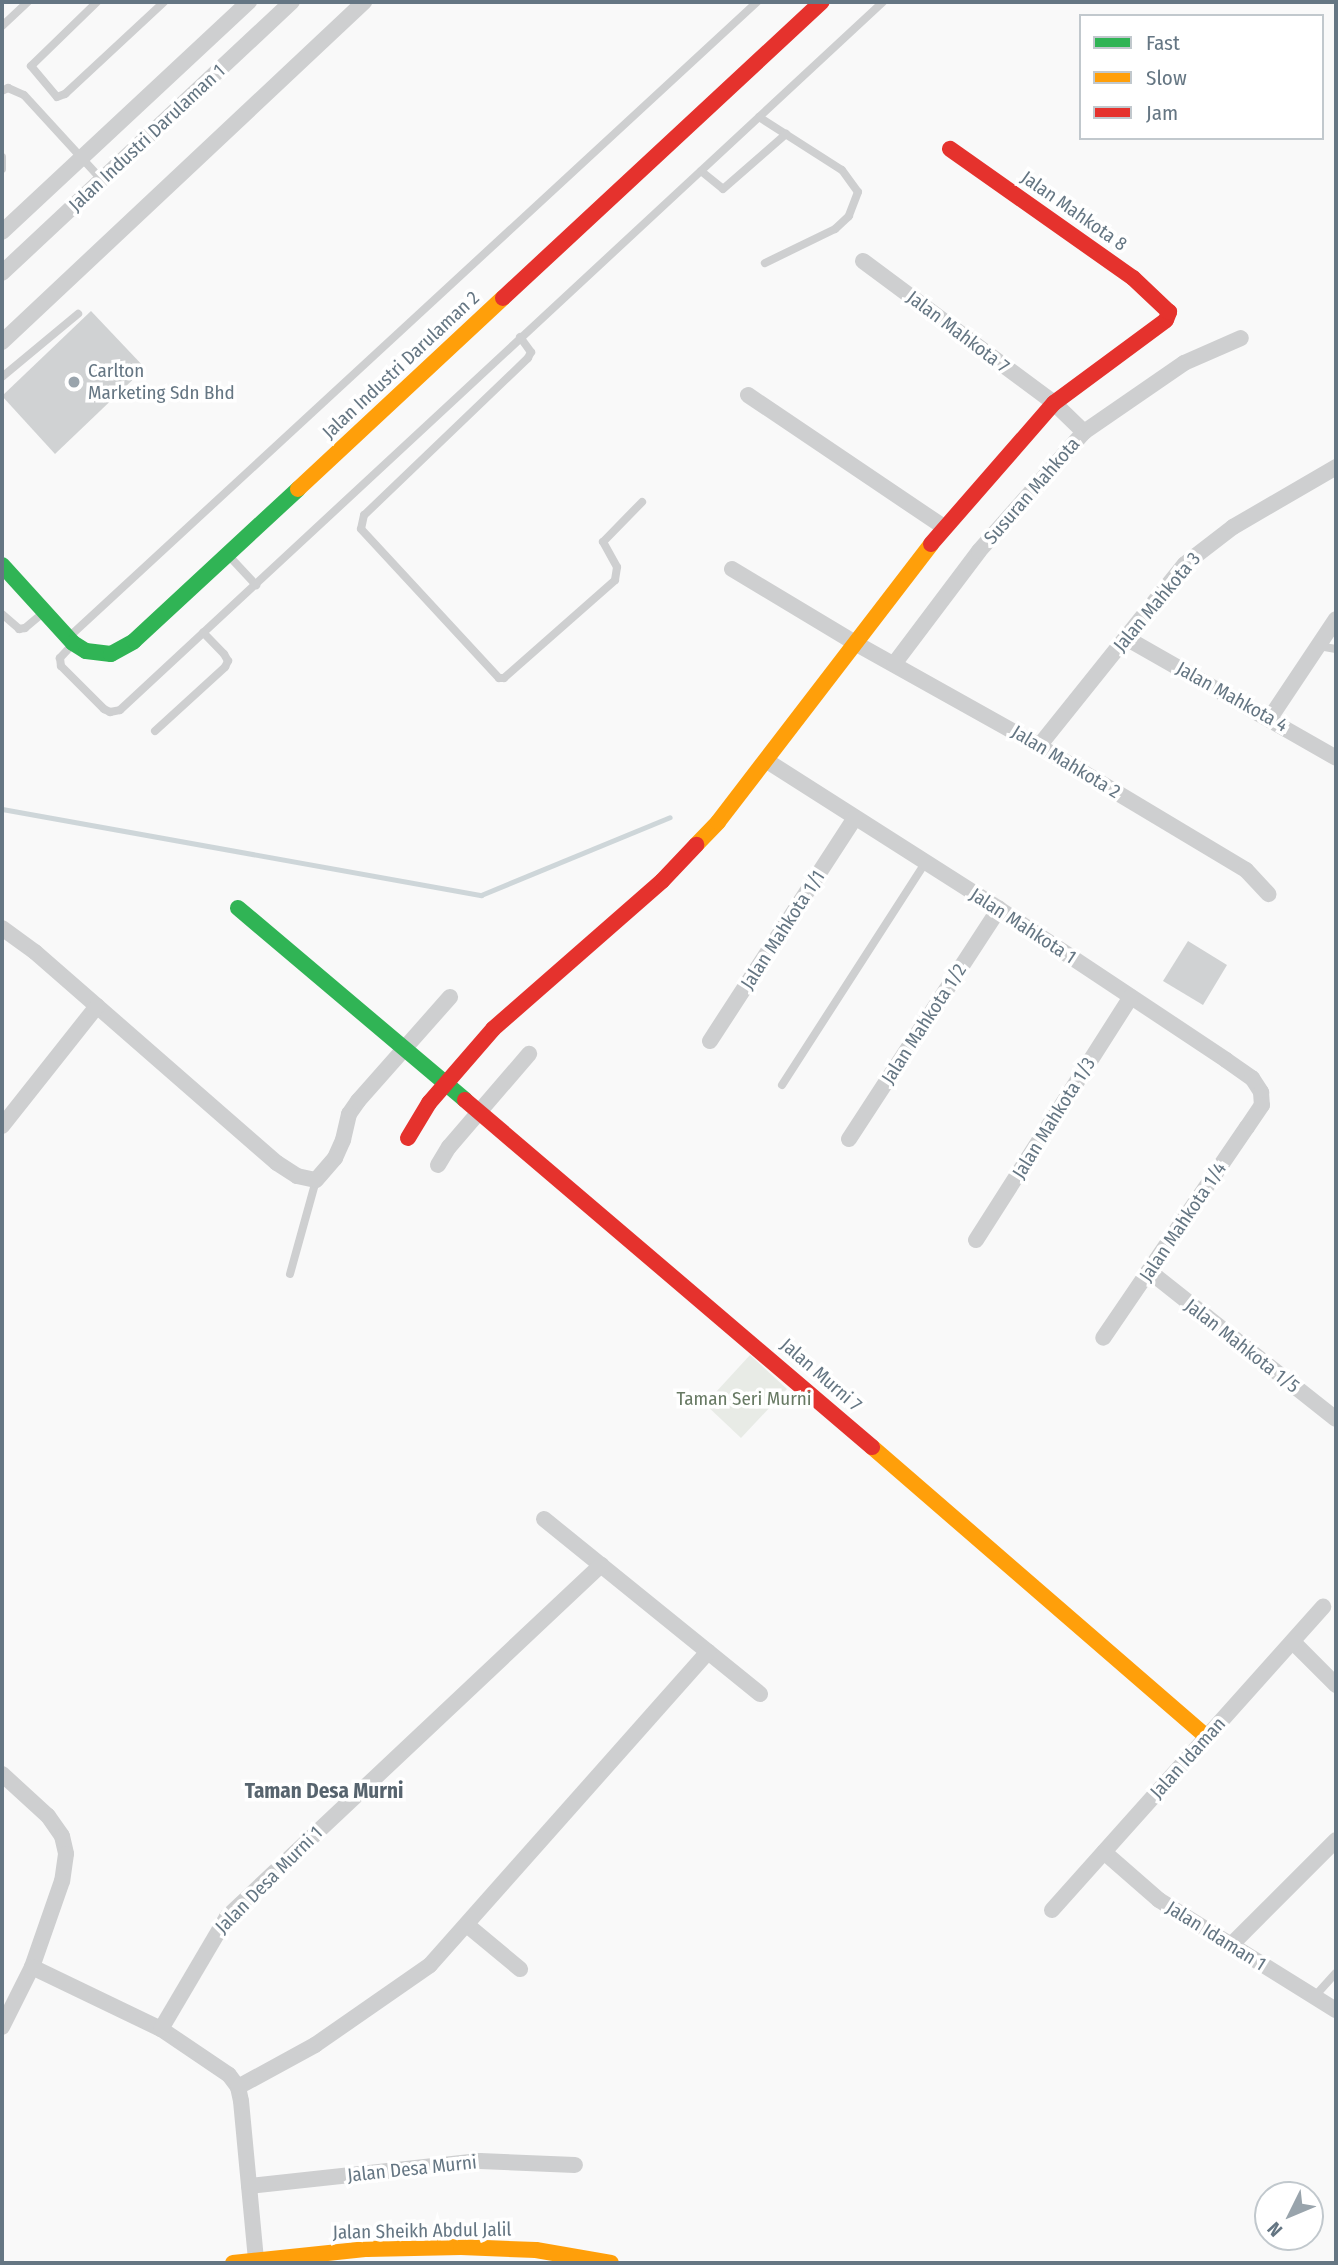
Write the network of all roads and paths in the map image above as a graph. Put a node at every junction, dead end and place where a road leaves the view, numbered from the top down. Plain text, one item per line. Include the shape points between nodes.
1 (28, 2) edge
2 (97, 2) edge
3 (164, 2) edge
4 (249, 2) edge
5 (292, 2) edge
6 (364, 2) edge
7 (757, 2) edge
8 (822, 2) edge
9 (883, 2) edge
10 (2, 26) edge
11 (2, 91) edge
12 (759, 117) junction
13 (786, 134) junction
14 (950, 149) dead end
15 (2, 157) edge
16 (82, 158) junction
17 (2, 169) edge
18 (701, 171) junction
19 (102, 180) junction
20 (2, 232) edge
21 (863, 261) dead end
22 (765, 263) dead end
23 (2, 273) edge
24 (78, 314) dead end
25 (520, 337) junction
26 (1241, 338) dead end
27 (2, 342) edge
28 (2, 377) edge
29 (748, 395) dead end
30 (1054, 403) junction
31 (1084, 432) junction
32 (1336, 467) edge
33 (642, 502) dead end
34 (944, 527) junction
35 (228, 555) junction
36 (2, 565) edge
37 (732, 569) dead end
38 (256, 584) junction
39 (44, 612) junction
40 (2, 614) edge
41 (1336, 619) edge
42 (203, 632) junction
43 (1126, 638) junction
44 (70, 641) junction
45 (855, 643) junction
46 (1316, 645) junction
47 (1336, 649) edge
48 (894, 664) junction
49 (1270, 718) junction
50 (155, 731) dead end
51 (1039, 746) junction
52 (1336, 758) edge
53 (767, 761) junction
54 (856, 818) junction
55 (925, 863) junction
56 (1268, 894) dead end
57 (238, 908) dead end
58 (999, 909) junction
59 (2, 928) edge
60 (450, 997) dead end
61 (1131, 997) junction
62 (97, 1006) junction
63 (710, 1041) dead end
64 (404, 1050) junction
65 (529, 1054) dead end
66 (444, 1084) junction
67 (782, 1085) dead end
68 (1262, 1105) joint
69 (477, 1112) junction
70 (2, 1126) edge
71 (408, 1138) dead end
72 (849, 1139) dead end
73 (438, 1165) dead end
74 (316, 1180) junction
75 (976, 1240) dead end
76 (1149, 1271) junction
77 (290, 1274) dead end
78 (1103, 1338) dead end
79 (1336, 1419) edge
80 (544, 1519) dead end
81 (601, 1565) junction
82 (1323, 1607) dead end
83 (1293, 1642) junction
84 (708, 1652) junction
85 (1336, 1685) edge
86 (760, 1694) dead end
87 (1207, 1737) junction
88 (2, 1774) edge
89 (1336, 1840) edge
90 (1104, 1852) junction
91 (1052, 1910) dead end
92 (467, 1925) junction
93 (1231, 1945) junction
94 (32, 1967) junction
95 (520, 1969) dead end
96 (1336, 1973) edge
97 (1314, 1996) junction
98 (1336, 2010) edge
99 (2, 2027) edge
100 (161, 2029) junction
101 (238, 2087) junction
102 (575, 2165) dead end
103 (248, 2186) junction
104 (566, 2258) edge
105 (256, 2260) junction
106 (233, 2263) edge
107 (611, 2263) edge

1 - 10 lane
2 - 3 lane via 33,60 33,71 57,97
4 - 16 street, Jalan Industri Darulaman 1
5 - 19 street, Jalan Industri Darulaman 1
6 - 27 street
7 - 44 lane
8 - 35 street, Jalan Industri Darulaman 2
9 - 12 lane
11 - 16 lane via 8,88 24,95
12 - 13 lane
12 - 18 lane
13 - 18 lane via 723,189
13 - 22 lane via 842,170 858,192 857,202 835,229
14 - 30 street, Jalan Mahkota 8 via 1133,278 1169,312 1166,320
15 - 17 lane
16 - 19 lane
16 - 20 street, Jalan Industri Darulaman 1
18 - 25 lane
19 - 23 street, Jalan Industri Darulaman 1
21 - 30 street, Jalan Mahkota 7
24 - 28 lane
25 - 33 lane via 531,352 528,358 364,515 361,529 499,678 504,678 615,579 617,567 603,542
25 - 38 lane
26 - 31 street, Susuran Mahkota via 1184,363
29 - 34 street
30 - 31 street, Jalan Mahkota 7
30 - 34 street
31 - 48 street, Susuran Mahkota via 979,551
32 - 43 street, Jalan Mahkota 3 via 1210,542 1185,564
34 - 45 street
35 - 38 lane
35 - 44 street, Jalan Industri Darulaman 2 via 134,641 111,654 86,651
36 - 39 street, Jalan Industri Darulaman 2
37 - 45 street, Jalan Mahkota 2
38 - 42 lane
39 - 40 lane via 19,629
39 - 44 street, Jalan Industri Darulaman 2
41 - 46 street
42 - 44 lane via 114,712 104,709 61,666 60,658
42 - 50 lane via 228,661
43 - 49 street, Jalan Mahkota 4
43 - 51 street, Jalan Mahkota 3
45 - 48 street, Jalan Mahkota 2
45 - 53 street
46 - 47 lane
46 - 49 street
48 - 51 street, Jalan Mahkota 2
49 - 52 street, Jalan Mahkota 4
51 - 56 street, Jalan Mahkota 2 via 1246,870
53 - 54 street, Jalan Mahkota 1
53 - 66 street via 662,881 493,1029
54 - 55 street, Jalan Mahkota 1
54 - 63 street, Jalan Mahkota 1/1
55 - 58 street, Jalan Mahkota 1
55 - 67 lane
57 - 64 street, Jalan Murni 7
58 - 61 street, Jalan Mahkota 1
58 - 72 street, Jalan Mahkota 1/2
59 - 62 street
60 - 64 street
61 - 68 street, Jalan Mahkota 1 via 1252,1078 1261,1092
61 - 75 street, Jalan Mahkota 1/3
62 - 70 street
62 - 74 street via 277,1163
64 - 66 street, Jalan Murni 7
64 - 74 street via 349,1114 344,1140
65 - 69 street
66 - 69 street, Jalan Murni 7
66 - 71 street
68 - 76 street, Jalan Mahkota 1/4
69 - 73 street
69 - 87 street, Jalan Murni 7
74 - 77 lane
76 - 78 street, Jalan Mahkota 1/4
76 - 79 street, Jalan Mahkota 1/5
80 - 81 street
81 - 84 street
81 - 100 street, Jalan Desa Murni 1 via 235,1909 215,1933
82 - 83 street, Jalan Idaman
83 - 85 street
83 - 87 street, Jalan Idaman
84 - 86 street
84 - 92 street
87 - 90 street, Jalan Idaman
88 - 94 street via 48,1816 62,1836 66,1854 62,1881
89 - 93 street
90 - 91 street, Jalan Idaman
90 - 93 street, Jalan Idaman 1 via 1159,1900
92 - 95 street
92 - 101 street via 430,1965 397,1991 316,2045
93 - 97 street, Jalan Idaman 1
94 - 99 street
94 - 100 street
96 - 97 lane
97 - 98 street, Jalan Idaman 1
100 - 101 street via 218,2065
101 - 103 street
102 - 103 street, Jalan Desa Murni via 480,2161
103 - 105 street
104 - 105 street, Jalan Sheikh Abdul Jalil via 461,2247
104 - 107 street, Jalan Sheikh Abdul Jalil
105 - 106 street, Jalan Sheikh Abdul Jalil

